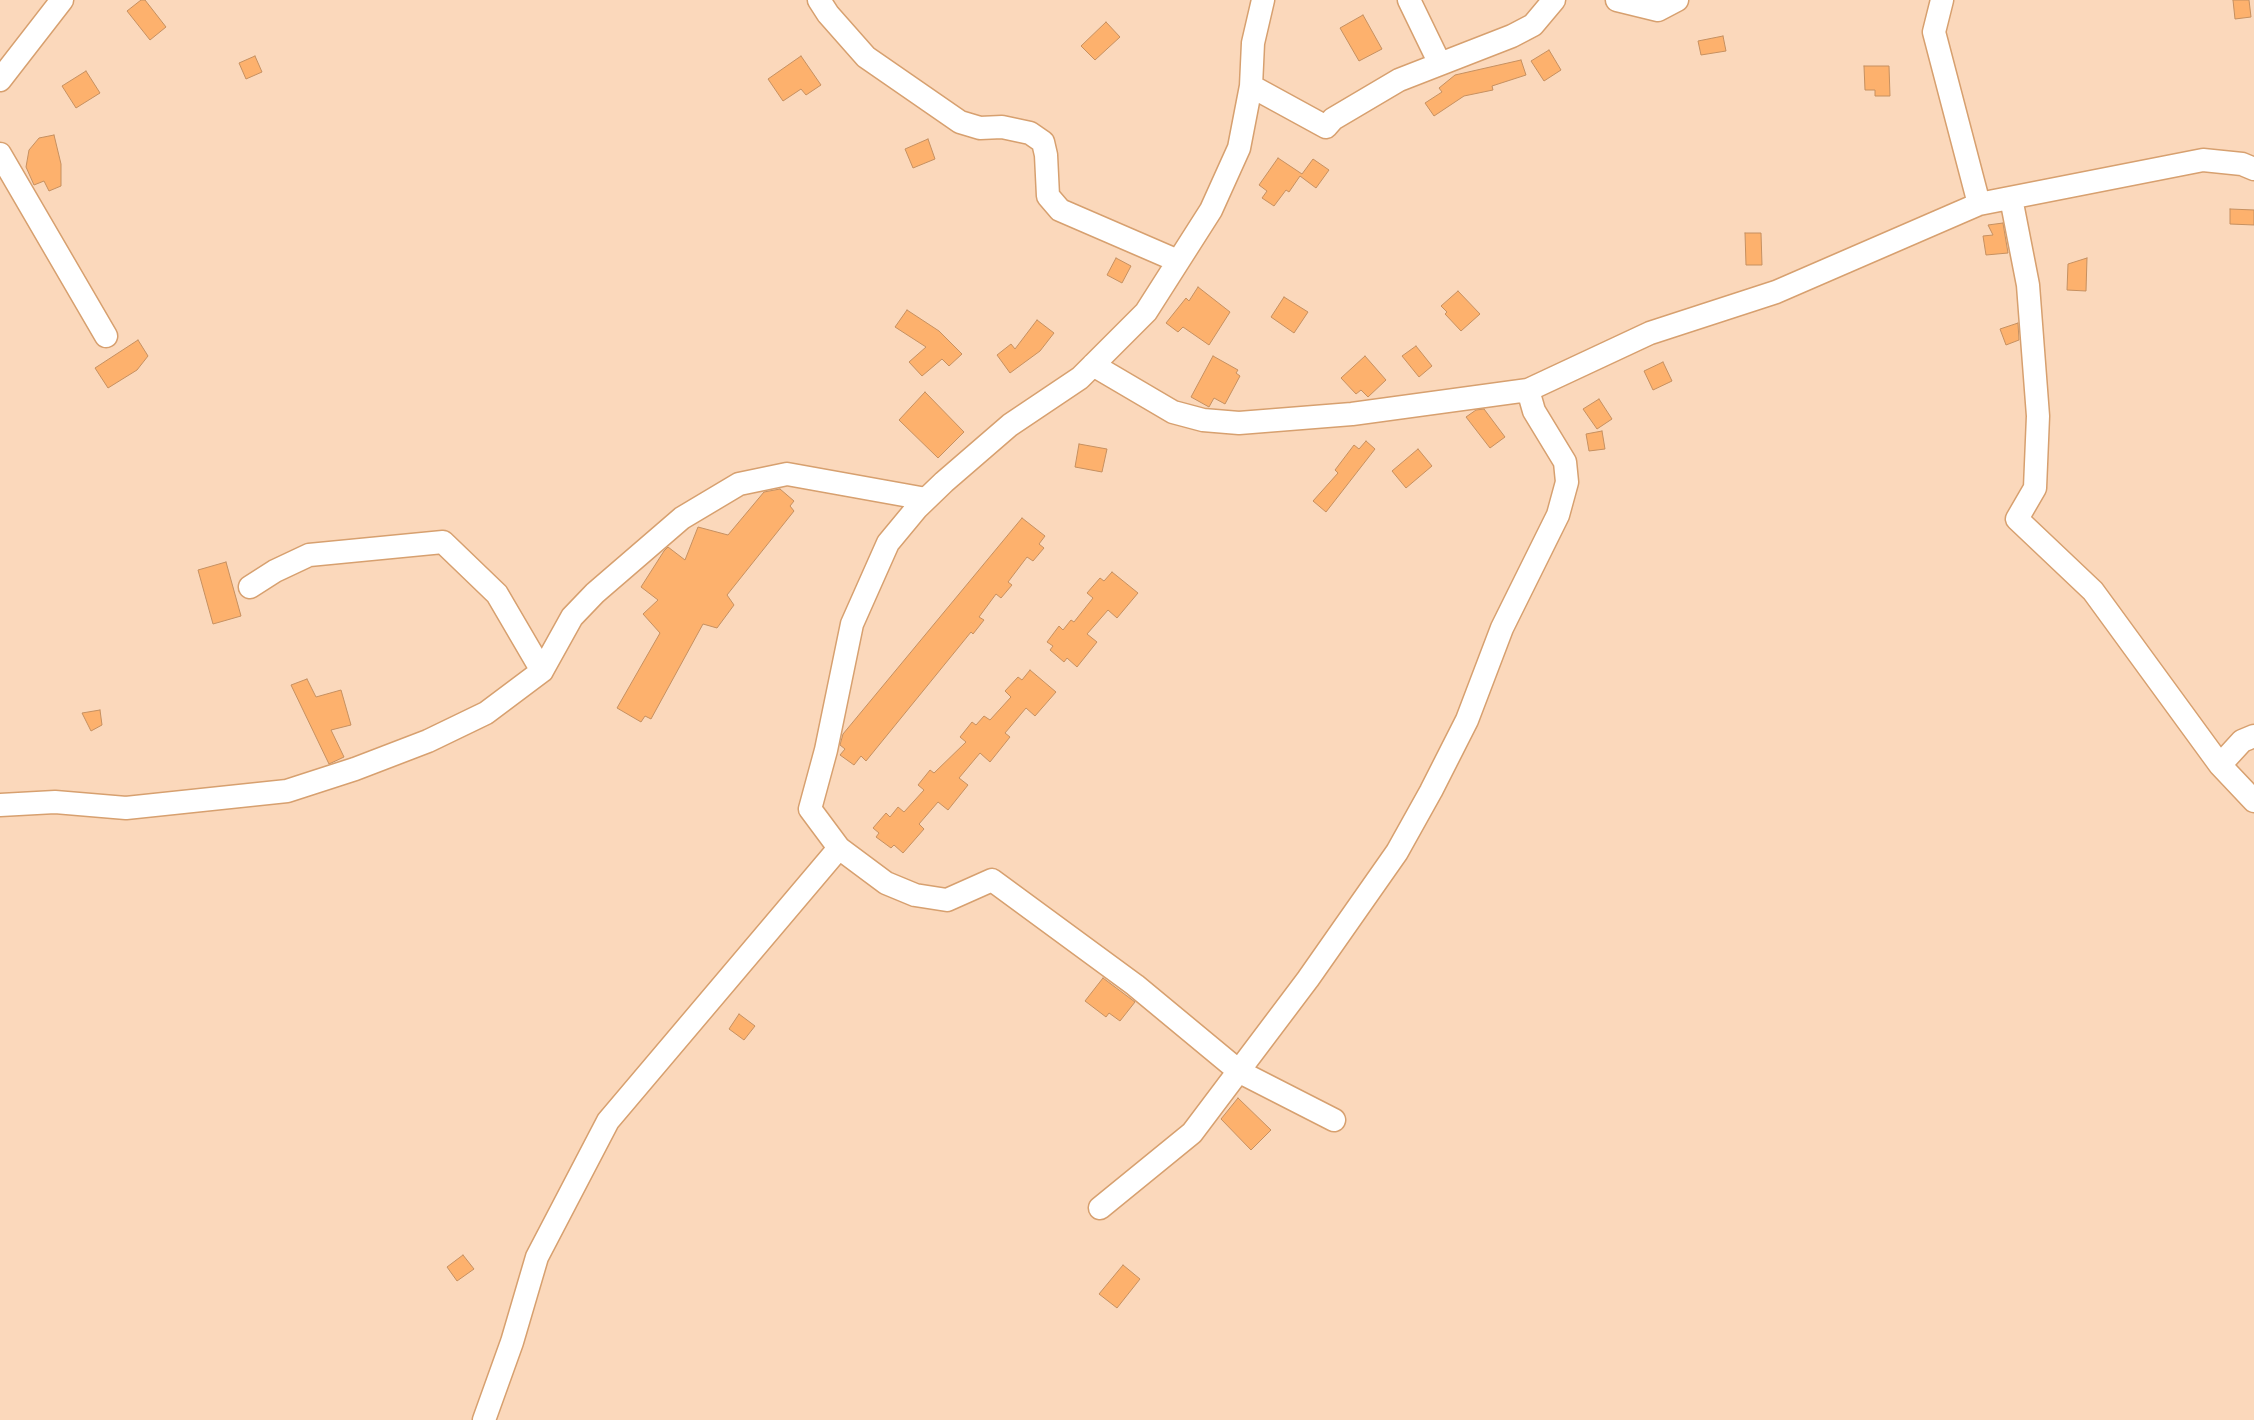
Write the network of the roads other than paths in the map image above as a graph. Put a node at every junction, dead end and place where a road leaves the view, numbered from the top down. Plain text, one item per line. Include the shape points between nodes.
1 (62, 0) edge
2 (819, 0) edge
3 (1264, 0) edge
4 (1409, 0) edge
5 (1554, 0) edge
6 (1617, 0) edge
7 (1677, 0) edge
8 (1942, 0) edge
9 (1440, 64) junction
10 (0, 80) edge
11 (1251, 86) junction
12 (0, 154) edge
13 (2254, 169) edge
14 (2011, 198) junction
15 (1979, 204) junction
16 (1178, 261) junction
17 (106, 336) dead end
18 (1093, 365) junction
19 (1528, 390) junction
20 (926, 499) junction
21 (250, 587) dead end
22 (542, 671) junction
23 (2254, 736) edge
24 (2220, 765) junction
25 (2254, 801) edge
26 (0, 805) edge
27 (840, 848) junction
28 (1240, 1072) junction
29 (1334, 1120) dead end
30 (1100, 1208) dead end
31 (484, 1420) edge

1 - 10 street
2 - 16 street via 866,57 960,122 980,128 1030,133 1042,142 1048,196 1060,210
3 - 11 street via 1253,43
4 - 9 street
5 - 9 street via 1533,25
6 - 7 street via 1658,10
8 - 15 street via 1934,32
9 - 11 street via 1399,80 1333,119 1326,127
11 - 16 street via 1238,148 1211,210
12 - 17 street
13 - 14 street via 2242,164 2203,160
14 - 15 street
14 - 24 street via 2028,285 2038,416 2035,488 2017,519 2092,591
15 - 19 street via 1776,292 1650,333
16 - 18 street via 1146,312
18 - 19 street via 1173,412 1204,420 1240,423 1352,414
18 - 20 street via 1080,378 1010,424
19 - 28 street via 1534,411 1565,462 1567,482 1558,514 1502,628 1467,720 1397,852
20 - 22 street via 787,474 739,484 682,518 595,593 572,617
20 - 27 street via 888,543 852,624 826,750 810,809
21 - 22 street via 309,555 443,542 497,594
22 - 26 street via 486,712 428,741 287,791 126,808 55,802
23 - 24 street via 2242,741
24 - 25 street
27 - 28 street via 886,883 915,895 947,900 992,880 1135,985
27 - 31 street via 608,1121 537,1257 512,1342
28 - 29 street
28 - 30 street via 1192,1133

